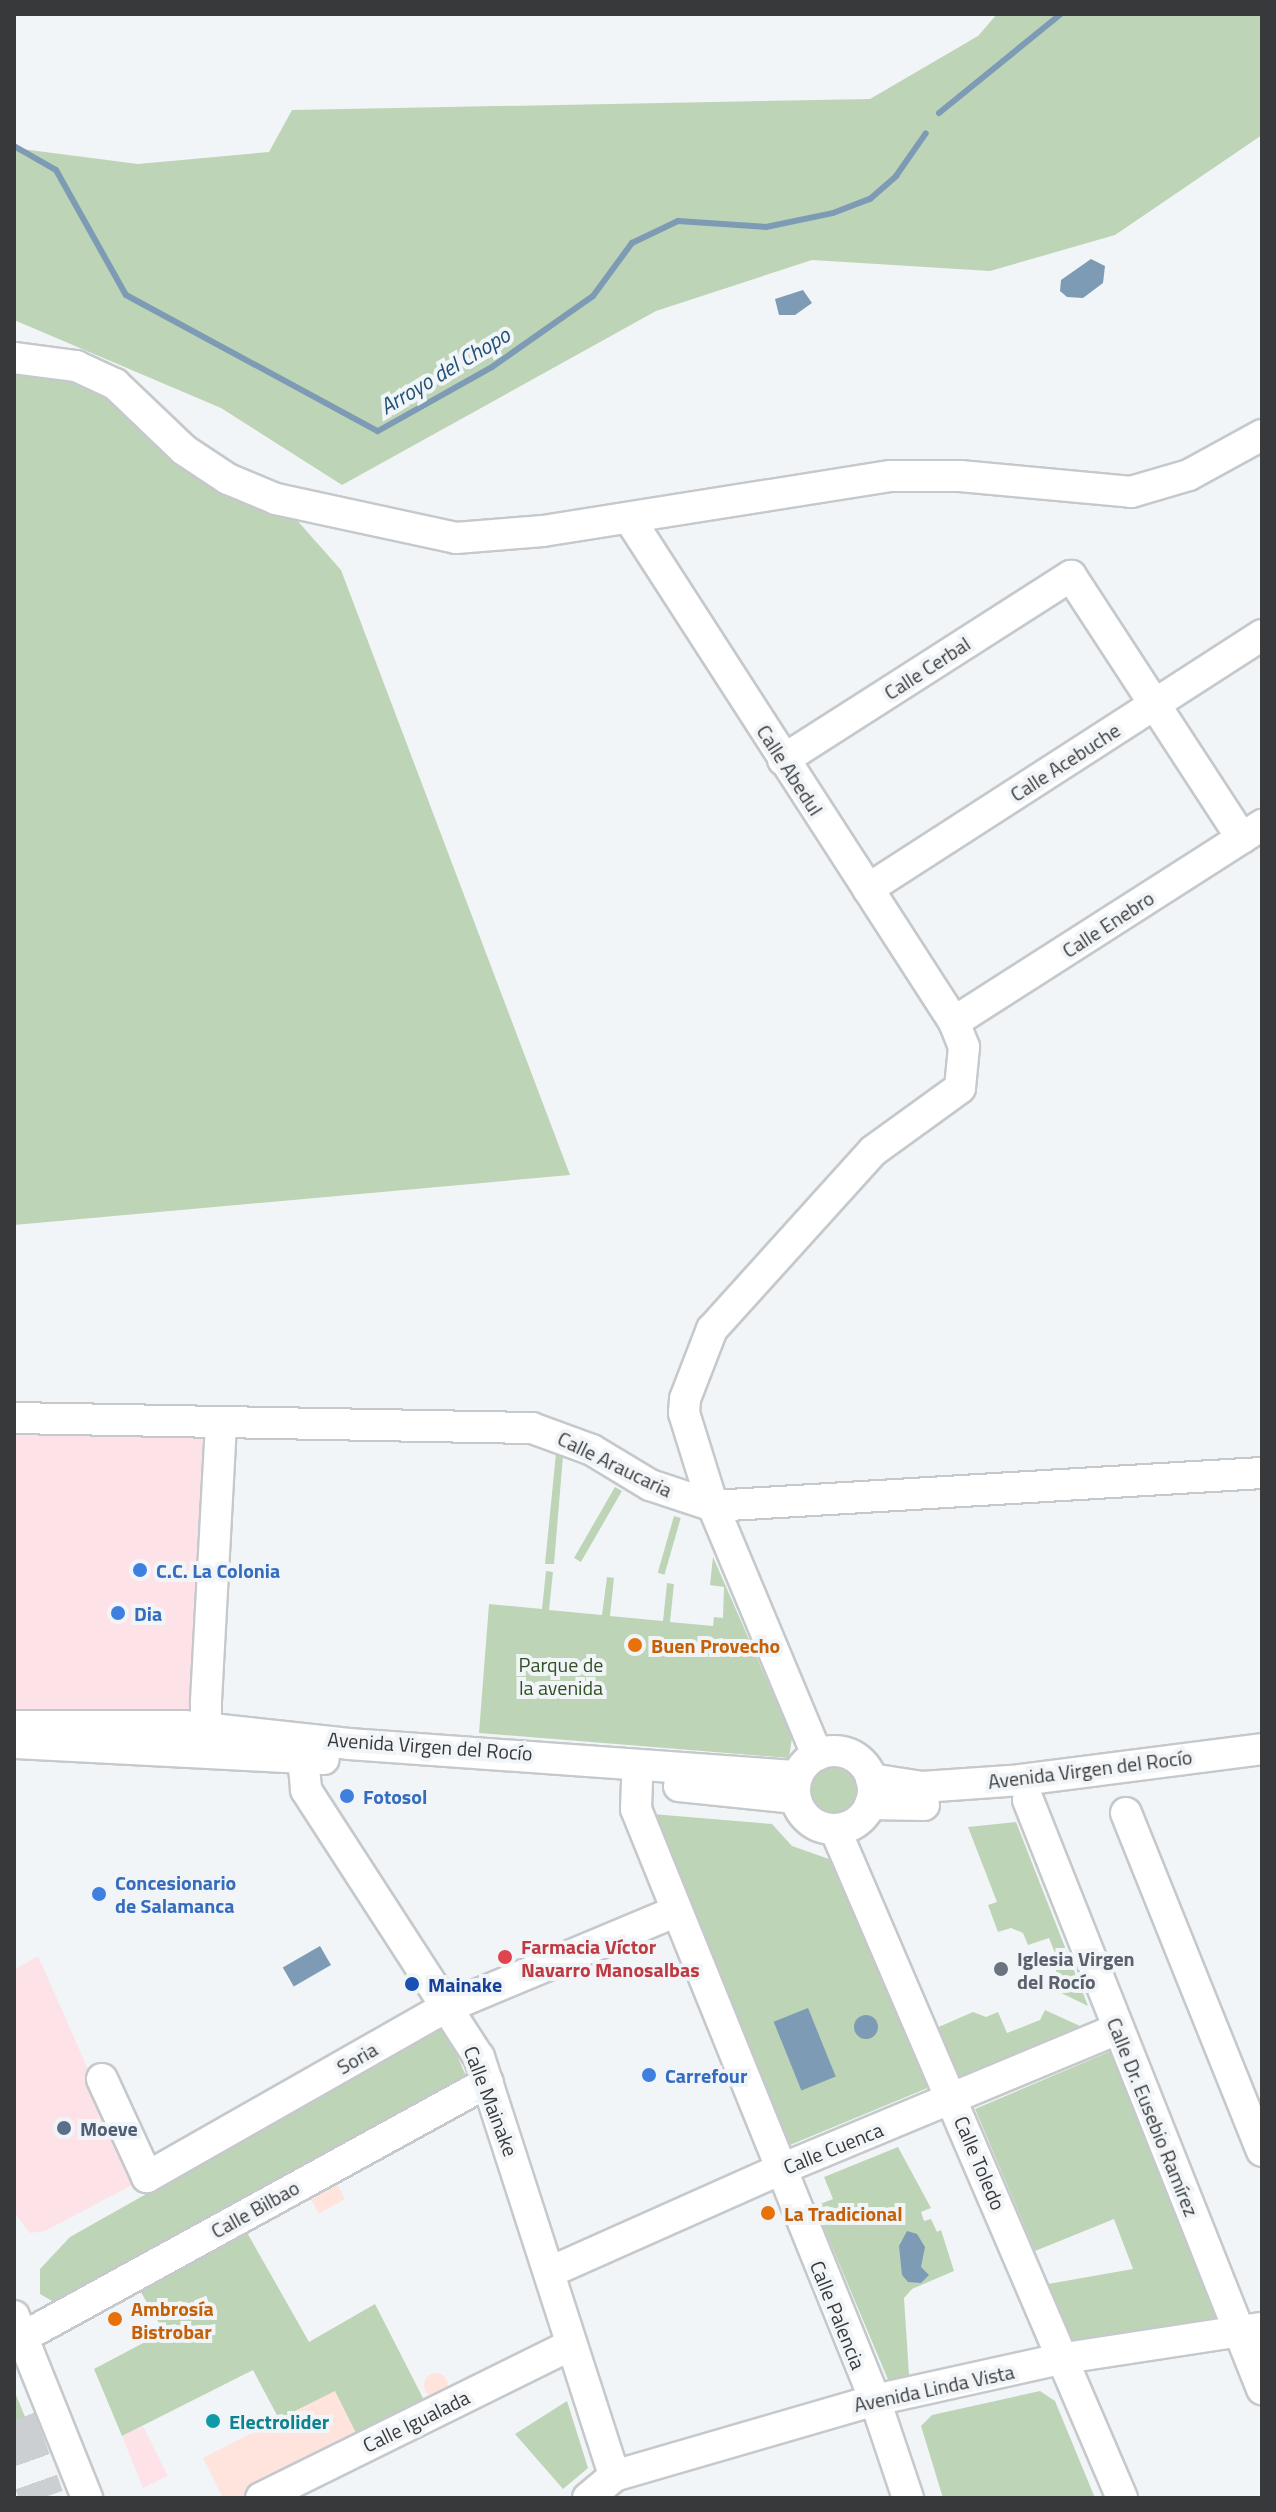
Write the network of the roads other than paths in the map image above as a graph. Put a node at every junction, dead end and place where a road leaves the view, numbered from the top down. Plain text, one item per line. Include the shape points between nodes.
1 (14, 358) edge
2 (1262, 435) edge
3 (629, 518) junction
4 (1262, 635) edge
5 (1154, 705) junction
6 (783, 760) junction
7 (1252, 831) edge
8 (868, 889) junction
9 (979, 1006) junction
10 (954, 1022) junction
11 (960, 1088) junction
12 (14, 1418) edge
13 (221, 1422) junction
14 (1262, 1473) edge
15 (713, 1506) junction
16 (207, 1692) junction
17 (164, 1725) junction
18 (14, 1726) edge
19 (206, 1727) junction
20 (259, 1731) junction
21 (14, 1743) edge
22 (65, 1746) junction
23 (1262, 1749) edge
24 (303, 1759) junction
25 (1262, 1767) edge
26 (803, 1776) junction
27 (637, 1781) junction
28 (871, 1792) junction
29 (1028, 1800) junction
30 (1126, 1813) dead end
31 (835, 1829) junction
32 (675, 1912) junction
33 (445, 2008) junction
34 (1118, 2029) junction
35 (102, 2079) dead end
36 (488, 2082) junction
37 (953, 2099) junction
38 (1262, 2151) edge
39 (779, 2170) junction
40 (550, 2272) junction
41 (18, 2327) edge
42 (1251, 2330) edge
43 (571, 2345) junction
44 (1065, 2358) junction
45 (1262, 2389) edge
46 (875, 2400) junction
47 (614, 2476) junction
48 (87, 2498) edge
49 (261, 2498) edge
50 (588, 2498) edge
51 (908, 2498) edge
52 (1122, 2498) edge

1 - 3 street via 76,366 115,384 184,450 228,479 321,511 456,538
2 - 3 street via 1189,475 1131,492 960,476 891,476
3 - 6 street, Calle Abedul
4 - 5 street, Calle Acebuche
5 - 6 street, Calle Cerbal via 1071,576
5 - 7 street
5 - 8 street, Calle Acebuche
6 - 8 street, Calle Abedul
7 - 9 street, Calle Enebro
8 - 10 street, Calle Abedul
9 - 10 street, Calle Enebro
9 - 11 street via 977,1060
10 - 11 street, Calle Abedul via 964,1047
11 - 15 street via 873,1151 712,1329 695,1364 684,1413
12 - 13 street, Calle Araucaria
13 - 15 street, Calle Araucaria via 532,1428 592,1450 650,1485
13 - 16 street
14 - 15 street, Calle Araucaria
15 - 26 street
16 - 17 street
16 - 19 street
16 - 20 street via 236,1723
17 - 18 street, Avenida Virgen del Rocío
17 - 19 street, Avenida Virgen del Rocío
19 - 20 street, Avenida Virgen del Rocío
19 - 22 street via 194,1741 82,1738
19 - 24 street via 220,1743 284,1748
20 - 26 street, Avenida Virgen del Rocío via 349,1744
21 - 22 street, Avenida Virgen del Rocío
22 - 24 street, Avenida Virgen del Rocío
23 - 28 street, Avenida Virgen del Rocío via 1008,1781
24 - 27 street, Avenida Virgen del Rocío
24 - 33 street, Calle Mainake via 306,1790
25 - 29 street, Avenida Virgen del Rocío
26 - 27 street, Avenida Virgen del Rocío
26 - 28 street via 836,1751 854,1757
26 - 31 street via 806,1818
27 - 32 street, Calle Palencia via 636,1809
28 - 29 street, Avenida Virgen del Rocío
28 - 31 street via 857,1822
29 - 34 street, Calle Dr. Eusebio Ramírez
30 - 38 street
31 - 37 street, Calle Toledo
32 - 33 street, Soria
32 - 39 street, Calle Palencia
33 - 35 street, Soria via 147,2177
33 - 36 street, Calle Mainake via 474,2048
34 - 37 street, Calle Cuenca
34 - 42 street, Calle Dr. Eusebio Ramírez
36 - 40 street, Calle Mainake
36 - 41 street, Calle Bilbao
37 - 39 street, Calle Cuenca
37 - 44 street, Calle Toledo
39 - 40 street, Calle Cuenca
39 - 46 street, Calle Palencia
40 - 43 street, Calle Mainake
41 - 48 street
42 - 44 street, Avenida Linda Vista
42 - 45 street, Calle Dr. Eusebio Ramírez
43 - 47 street, Calle Mainake
43 - 49 street, Calle Igualada
44 - 46 street, Avenida Linda Vista
44 - 52 street, Calle Toledo
46 - 47 street, Avenida Linda Vista
46 - 51 street, Calle Palencia
47 - 50 street

